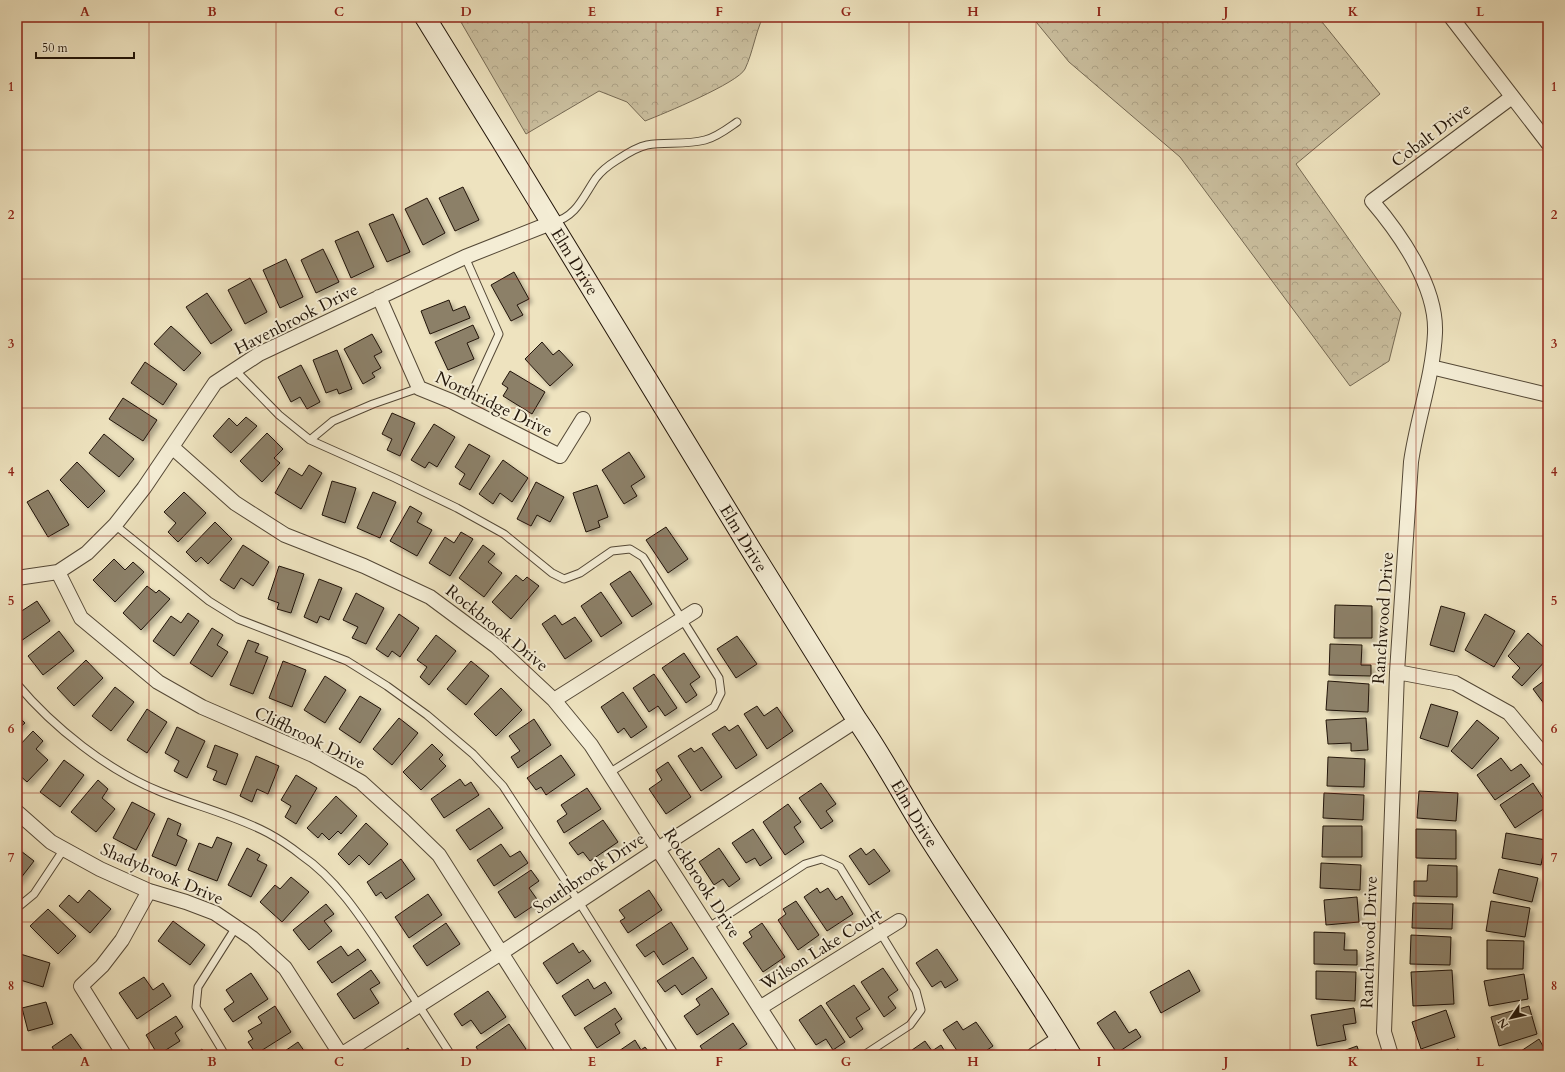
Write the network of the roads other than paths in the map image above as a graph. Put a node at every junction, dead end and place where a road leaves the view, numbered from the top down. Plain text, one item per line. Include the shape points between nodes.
1 (425, 17) edge
2 (1451, 17) edge
3 (1512, 97) junction
4 (737, 122) dead end
5 (1548, 143) edge
6 (1372, 201) joint
7 (551, 223) junction
8 (465, 257) junction
9 (379, 298) junction
10 (1431, 367) junction
11 (234, 370) junction
12 (419, 388) junction
13 (1548, 395) edge
14 (465, 408) junction
15 (583, 419) dead end
16 (310, 440) junction
17 (172, 447) junction
18 (115, 524) junction
19 (58, 572) junction
20 (17, 578) edge
21 (694, 611) dead end
22 (682, 619) junction
23 (1397, 672) junction
24 (17, 684) edge
25 (554, 700) junction
26 (857, 720) junction
27 (1548, 760) edge
28 (609, 773) junction
29 (17, 812) edge
30 (64, 849) junction
31 (658, 849) junction
32 (149, 891) junction
33 (579, 902) junction
34 (17, 908) edge
35 (899, 921) dead end
36 (236, 927) junction
37 (709, 927) junction
38 (880, 933) junction
39 (501, 954) junction
40 (419, 1005) junction
41 (761, 1007) junction
42 (1061, 1037) junction
43 (124, 1055) edge
44 (224, 1055) edge
45 (341, 1055) edge
46 (451, 1055) edge
47 (566, 1055) edge
48 (675, 1055) edge
49 (790, 1055) edge
50 (864, 1055) edge
51 (1034, 1055) edge
52 (1071, 1055) edge
53 (1391, 1055) edge

1 - 7 street, Elm Drive
2 - 3 street
3 - 5 street
3 - 6 street, Cobalt Drive
4 - 7 lane via 706,140 639,148 606,167 575,210 568,217
6 - 10 street, Ranchwood Drive via 1404,244 1429,296 1435,332
7 - 8 street, Havenbrook Drive
7 - 26 street, Elm Drive
8 - 9 street, Havenbrook Drive
8 - 14 lane via 499,334
9 - 11 street, Havenbrook Drive via 259,354
9 - 12 street, Northridge Drive
10 - 13 street
10 - 23 street, Ranchwood Drive via 1415,432 1411,462
11 - 16 lane via 279,415
11 - 17 street, Havenbrook Drive via 215,384
12 - 14 street, Northridge Drive
12 - 16 lane via 333,421
14 - 15 street, Northridge Drive via 560,456
16 - 22 lane via 457,508 504,534 552,573 564,579 580,573 612,551 630,549 643,557
17 - 18 street, Havenbrook Drive
17 - 25 street, Rockbrook Drive via 235,503 284,535 364,566 430,597 496,646
18 - 19 street, Havenbrook Drive via 87,553
18 - 33 lane via 209,601 238,619 347,662 387,686 427,715 473,754 503,786
19 - 20 street, Havenbrook Drive
19 - 39 street, Cliffbrook Drive via 81,618 158,682 202,707 313,755 361,782 439,855
21 - 22 street
22 - 25 street
22 - 28 lane via 720,678 721,693 714,707
23 - 27 street via 1455,684 1509,713
23 - 53 street, Ranchwood Drive via 1384,1032
24 - 40 lane via 70,736 117,770 160,792 268,833 303,856 332,881 365,923
25 - 28 street, Rockbrook Drive via 591,745
26 - 31 street, Southbrook Drive
26 - 42 street, Elm Drive via 925,831
28 - 31 street, Rockbrook Drive
29 - 30 street, Shadybrook Drive via 51,842
30 - 32 street, Shadybrook Drive
30 - 34 lane via 34,894
31 - 33 street, Southbrook Drive
31 - 37 street, Rockbrook Drive
32 - 36 street, Shadybrook Drive via 186,902 215,914
32 - 43 street via 122,940 102,966 81,986
33 - 39 street, Southbrook Drive
33 - 48 lane
35 - 38 street, Wilson Lake Court
36 - 44 lane via 198,987 196,1007
36 - 45 street, Shadybrook Drive via 285,968
37 - 38 lane via 805,864 822,859 840,867
37 - 41 street, Rockbrook Drive
38 - 41 street, Wilson Lake Court
38 - 50 lane via 916,991 921,1010 910,1025
39 - 40 street, Southbrook Drive
39 - 47 street, Cliffbrook Drive
40 - 45 street, Southbrook Drive
40 - 46 lane
41 - 49 street, Rockbrook Drive
42 - 51 street
42 - 52 street, Elm Drive

